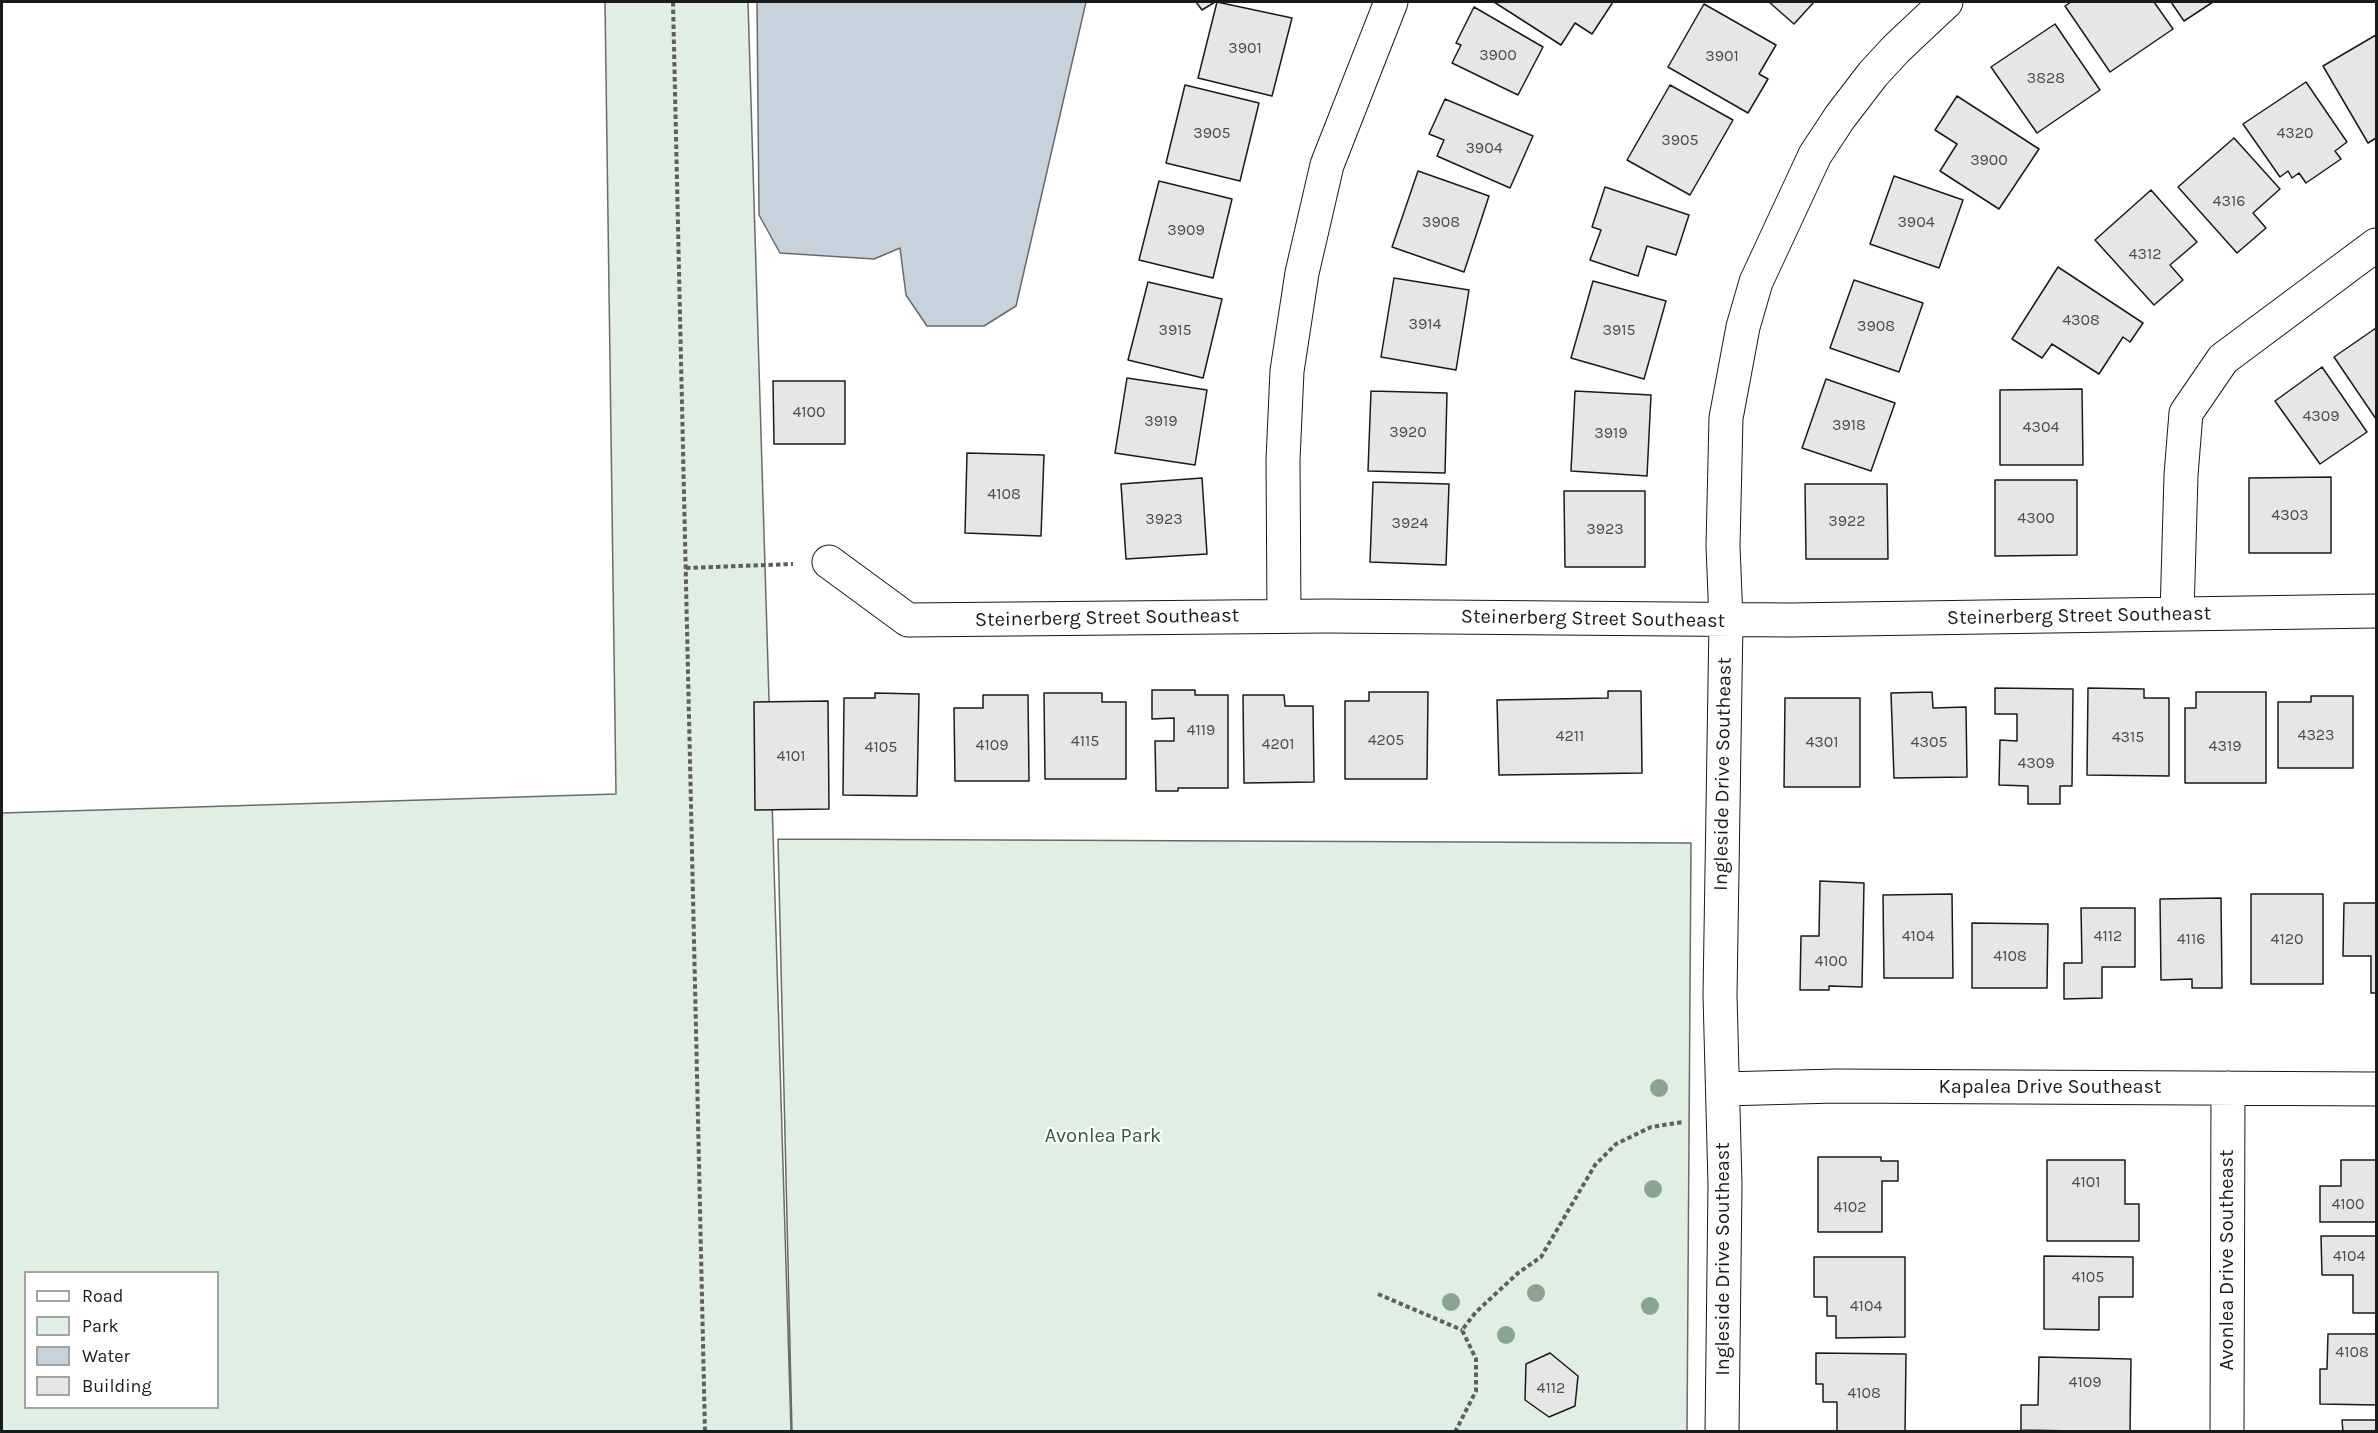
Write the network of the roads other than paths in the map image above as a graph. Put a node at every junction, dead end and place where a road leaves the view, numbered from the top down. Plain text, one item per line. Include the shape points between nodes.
1 (1391, 2) edge
2 (1946, 2) edge
3 (2376, 245) edge
4 (829, 562) road end
5 (2376, 611) edge
6 (2177, 614) junction
7 (1284, 616) junction
8 (1726, 620) junction
9 (1723, 1089) junction
10 (2228, 1089) junction
11 (2376, 1089) edge
12 (1722, 1431) edge
13 (2227, 1431) edge

1 - 7 street via 1327,165 1302,273 1287,371
2 - 8 street, Ingleside Drive Southeast via 1896,49 1840,117 1815,155 1756,282 1743,327 1726,418
3 - 6 street via 2223,359 2186,413
4 - 7 street, Steinerberg Street Southeast via 908,620
5 - 6 street, Steinerberg Street Southeast
6 - 8 street, Steinerberg Street Southeast
7 - 8 street, Steinerberg Street Southeast
8 - 9 street, Ingleside Drive Southeast via 1720,995
9 - 10 street, Kapalea Drive Southeast
9 - 12 street, Ingleside Drive Southeast
10 - 11 street, Kapalea Drive Southeast
10 - 13 street, Avonlea Drive Southeast

